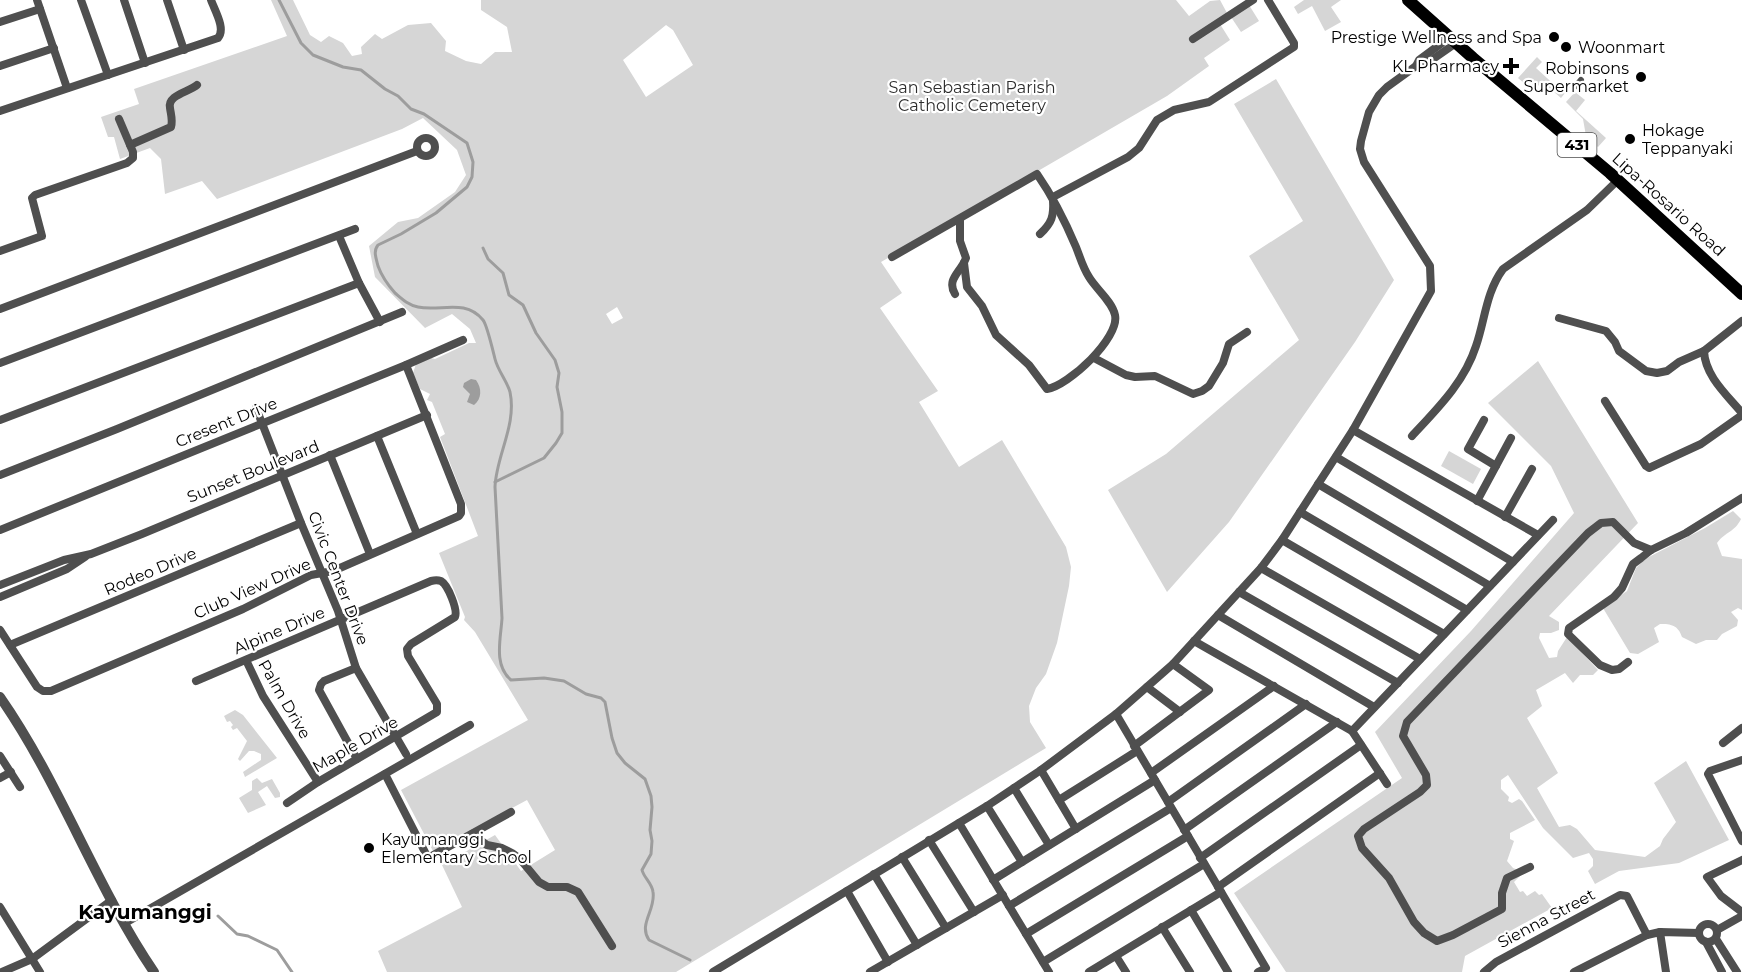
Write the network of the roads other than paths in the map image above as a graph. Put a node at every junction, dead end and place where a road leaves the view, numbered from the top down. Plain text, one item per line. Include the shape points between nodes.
1 (81, 0) edge
2 (124, 0) edge
3 (167, 0) edge
4 (211, 0) edge
5 (1253, 0) edge
6 (1268, 0) edge
7 (1408, 0) edge
8 (39, 4) edge
9 (0, 22) edge
10 (1193, 39) dead end
11 (1453, 40) junction
12 (54, 48) junction
13 (184, 50) junction
14 (145, 63) junction
15 (0, 66) edge
16 (108, 75) junction
17 (197, 85) dead end
18 (68, 88) junction
19 (0, 111) edge
20 (119, 119) dead end
21 (130, 145) junction
22 (417, 151) dead end
23 (1618, 180) junction
24 (1053, 197) junction
25 (960, 219) junction
26 (355, 229) dead end
27 (1040, 234) dead end
28 (339, 236) junction
29 (0, 251) edge
30 (892, 257) dead end
31 (964, 263) junction
32 (359, 283) junction
33 (955, 294) dead end
34 (1742, 294) edge
35 (0, 309) edge
36 (402, 312) dead end
37 (1559, 318) dead end
38 (1742, 321) edge
39 (380, 322) junction
40 (1247, 332) dead end
41 (463, 340) dead end
42 (1704, 351) junction
43 (1094, 358) junction
44 (0, 363) edge
45 (406, 365) junction
46 (1605, 401) dead end
47 (256, 408) dead end
48 (1742, 414) edge
49 (427, 415) junction
50 (0, 420) edge
51 (1484, 420) dead end
52 (262, 423) junction
53 (1353, 430) junction
54 (377, 436) junction
55 (1412, 436) dead end
56 (1511, 438) dead end
57 (330, 455) junction
58 (1336, 457) junction
59 (1496, 466) junction
60 (1532, 469) dead end
61 (283, 474) junction
62 (0, 475) edge
63 (1318, 484) junction
64 (1742, 498) edge
65 (1477, 501) junction
66 (1300, 512) junction
67 (1505, 517) junction
68 (1553, 520) dead end
69 (300, 523) junction
70 (0, 530) edge
71 (417, 534) junction
72 (1538, 536) junction
73 (1282, 540) junction
74 (1651, 550) junction
75 (91, 554) junction
76 (370, 554) junction
77 (1513, 562) junction
78 (1261, 568) junction
79 (322, 573) junction
80 (0, 585) edge
81 (1490, 586) junction
82 (1239, 592) junction
83 (0, 597) edge
84 (1467, 610) junction
85 (1218, 615) junction
86 (341, 619) junction
87 (0, 630) edge
88 (1444, 634) junction
89 (1194, 641) junction
90 (10, 645) junction
91 (1420, 659) junction
92 (246, 660) junction
93 (1628, 662) dead end
94 (1173, 664) junction
95 (356, 668) junction
96 (196, 681) dead end
97 (1398, 683) junction
98 (1274, 686) junction
99 (1147, 687) junction
100 (0, 697) edge
101 (1305, 704) junction
102 (1374, 707) junction
103 (4, 710) edge
104 (438, 710) joint
105 (1180, 712) junction
106 (1116, 714) junction
107 (1337, 722) junction
108 (470, 725) dead end
109 (1742, 728) edge
110 (1352, 730) junction
111 (396, 737) junction
112 (1723, 743) dead end
113 (1361, 745) junction
114 (1136, 748) junction
115 (406, 754) dead end
116 (0, 756) edge
117 (357, 759) junction
118 (1742, 760) edge
119 (1041, 770) junction
120 (11, 772) junction
121 (1380, 773) junction
122 (385, 774) junction
123 (1153, 777) junction
124 (0, 778) edge
125 (318, 782) junction
126 (1387, 784) dead end
127 (20, 787) dead end
128 (1014, 788) junction
129 (1059, 800) junction
130 (287, 803) dead end
131 (1169, 805) junction
132 (987, 806) junction
133 (511, 812) dead end
134 (959, 823) junction
135 (1076, 829) junction
136 (1186, 833) junction
137 (472, 834) junction
138 (929, 840) junction
139 (1742, 841) edge
140 (1049, 845) junction
141 (902, 857) junction
142 (1742, 860) edge
143 (1202, 861) junction
144 (1022, 862) junction
145 (1530, 867) dead end
146 (874, 874) junction
147 (993, 880) junction
148 (1219, 889) junction
149 (847, 891) junction
150 (1003, 896) junction
151 (112, 900) junction
152 (1009, 906) junction
153 (0, 907) edge
154 (1191, 910) junction
155 (974, 912) junction
156 (1742, 914) edge
157 (125, 923) junction
158 (1162, 927) junction
159 (946, 928) junction
160 (1660, 932) junction
161 (1699, 933) junction
162 (1026, 934) junction
163 (1716, 934) junction
164 (1647, 935) junction
165 (1706, 942) junction
166 (917, 945) junction
167 (612, 946) dead end
168 (1116, 956) junction
169 (32, 958) junction
170 (888, 962) junction
171 (1043, 962) junction
172 (1734, 971) edge
173 (2, 972) edge
174 (40, 972) edge
175 (154, 972) edge
176 (713, 972) edge
177 (870, 972) edge
178 (1049, 972) edge
179 (1089, 972) edge
180 (1126, 972) edge
181 (1190, 972) edge
182 (1228, 972) edge
183 (1258, 972) edge
184 (1484, 972) edge
185 (1574, 972) edge
186 (1666, 972) edge
187 (1722, 972) edge

1 - 16 street
2 - 14 street
3 - 13 street
4 - 13 street via 222,34
5 - 10 street
6 - 24 street via 1294,47 1209,102 1174,110 1157,120 1128,157
7 - 11 main road, Lipa-Rosario Road / 431
8 - 9 street
8 - 12 street
11 - 23 main road, Lipa-Rosario Road / 431
11 - 53 street via 1419,60 1387,87 1373,103 1364,126 1360,149 1364,162 1430,266 1431,291
12 - 15 street
12 - 18 street
13 - 14 street
14 - 16 street
16 - 18 street
17 - 21 street via 169,103 171,127
18 - 19 street
20 - 21 street
21 - 29 street via 133,158 127,163 35,195 42,236
22 - 35 street
23 - 34 main road, Lipa-Rosario Road / 431
23 - 55 street via 1587,210 1503,269 1491,289 1476,347 1458,383
24 - 25 street via 1037,174
24 - 27 street via 1053,220
24 - 43 street via 1088,276 1115,313 1112,334
25 - 30 street
25 - 31 street
26 - 28 street
28 - 32 street
28 - 44 street
31 - 33 street via 952,281
31 - 43 street via 967,286 996,335 1029,365 1044,387 1054,387
32 - 39 street
32 - 50 street
36 - 39 street
37 - 42 street via 1606,331 1619,351 1646,371 1667,371
38 - 42 street
39 - 62 street
40 - 43 street via 1229,344 1209,386 1193,394 1155,376 1126,375
41 - 45 street, Cresent Drive
42 - 48 street via 1709,372
45 - 49 street, Club View Drive
45 - 52 street, Cresent Drive
46 - 48 street via 1650,468 1701,444
47 - 52 street, Civic Center Drive
49 - 54 street, Sunset Boulevard
49 - 71 street, Club View Drive via 462,508 454,519
51 - 59 street via 1468,449
52 - 61 street, Civic Center Drive
52 - 70 street, Cresent Drive
53 - 58 street
53 - 65 street
54 - 57 street, Sunset Boulevard
54 - 71 street
56 - 59 street
57 - 61 street, Sunset Boulevard
57 - 76 street
58 - 63 street
58 - 77 street
59 - 65 street
60 - 67 street
61 - 69 street, Civic Center Drive
61 - 75 street, Sunset Boulevard
63 - 66 street
63 - 81 street
64 - 74 street
65 - 67 street
66 - 73 street
66 - 84 street
67 - 72 street
68 - 72 street
69 - 79 street, Civic Center Drive
69 - 90 street, Rodeo Drive
71 - 76 street, Club View Drive
72 - 77 street
73 - 78 street
73 - 88 street
74 - 93 street via 1633,564 1614,597 1567,632 1604,668 1619,669
74 - 145 street via 1634,543 1613,522 1601,523 1588,533 1407,722 1403,736 1426,775 1427,785 1358,836 1362,848 1389,878 1414,922 1437,941 1502,909 1507,878
75 - 80 street, Sunset Boulevard via 64,560
75 - 83 street, Sunset Boulevard via 67,569
76 - 79 street, Club View Drive
77 - 81 street
78 - 82 street
78 - 91 street
79 - 86 street, Civic Center Drive
79 - 90 street, Club View Drive via 51,691 37,687
81 - 84 street
82 - 85 street
82 - 97 street
84 - 88 street
85 - 89 street
85 - 102 street
86 - 92 street, Alpine Drive
86 - 95 street, Civic Center Drive
86 - 104 street, Alpine Drive via 431,581 445,585 456,614 407,649
87 - 90 street, Club View Drive
88 - 91 street
89 - 94 street
89 - 98 street
91 - 97 street
92 - 96 street, Alpine Drive
92 - 125 street, Palm Drive via 263,696
94 - 99 street
94 - 105 street via 1209,690
95 - 111 street, Civic Center Drive
95 - 117 street via 324,681 319,690
97 - 102 street
98 - 101 street
98 - 123 street
99 - 105 street
99 - 106 street
100 - 103 street
101 - 107 street
101 - 131 street
102 - 110 street
103 - 151 street via 53,787
104 - 111 street, Maple Drive
105 - 114 street
106 - 114 street
106 - 119 street
107 - 110 street
107 - 136 street
108 - 122 street
109 - 112 street
110 - 113 street
111 - 115 street, Civic Center Drive
111 - 117 street, Maple Drive
113 - 121 street
113 - 143 street
114 - 123 street
114 - 129 street
116 - 120 street
117 - 125 street, Maple Drive
118 - 139 street via 1708,774
119 - 128 street
119 - 129 street
120 - 124 street
120 - 127 street
121 - 126 street
121 - 148 street
122 - 137 street via 428,858
122 - 157 street
123 - 131 street
123 - 135 street
125 - 130 street, Maple Drive
128 - 132 street
128 - 140 street
129 - 135 street
131 - 136 street
131 - 152 street
132 - 134 street
132 - 144 street
133 - 137 street
134 - 138 street
134 - 147 street
135 - 140 street
136 - 143 street
136 - 162 street
137 - 167 street via 487,845 512,853 548,887 567,887 578,892
138 - 141 street
138 - 155 street
140 - 144 street
141 - 146 street
141 - 159 street
142 - 156 street via 1707,877
143 - 148 street
143 - 171 street
144 - 147 street
146 - 149 street
146 - 166 street
147 - 150 street
148 - 154 street
148 - 183 street via 1266,968
149 - 170 street
149 - 176 street
150 - 152 street
150 - 155 street
151 - 157 street
151 - 169 street
152 - 162 street
153 - 169 street
154 - 158 street
154 - 182 street
155 - 159 street
156 - 163 street
157 - 175 street
158 - 168 street
158 - 181 street
159 - 166 street
160 - 161 street
160 - 164 street
160 - 186 street
161 - 163 street via 1706,924 1712,925
161 - 165 street
162 - 171 street
163 - 165 street
163 - 172 street
164 - 184 street, Sienna Street via 1624,894
164 - 185 street
165 - 187 street
166 - 170 street
168 - 179 street
168 - 180 street
169 - 173 street
169 - 174 street
170 - 177 street
171 - 178 street

